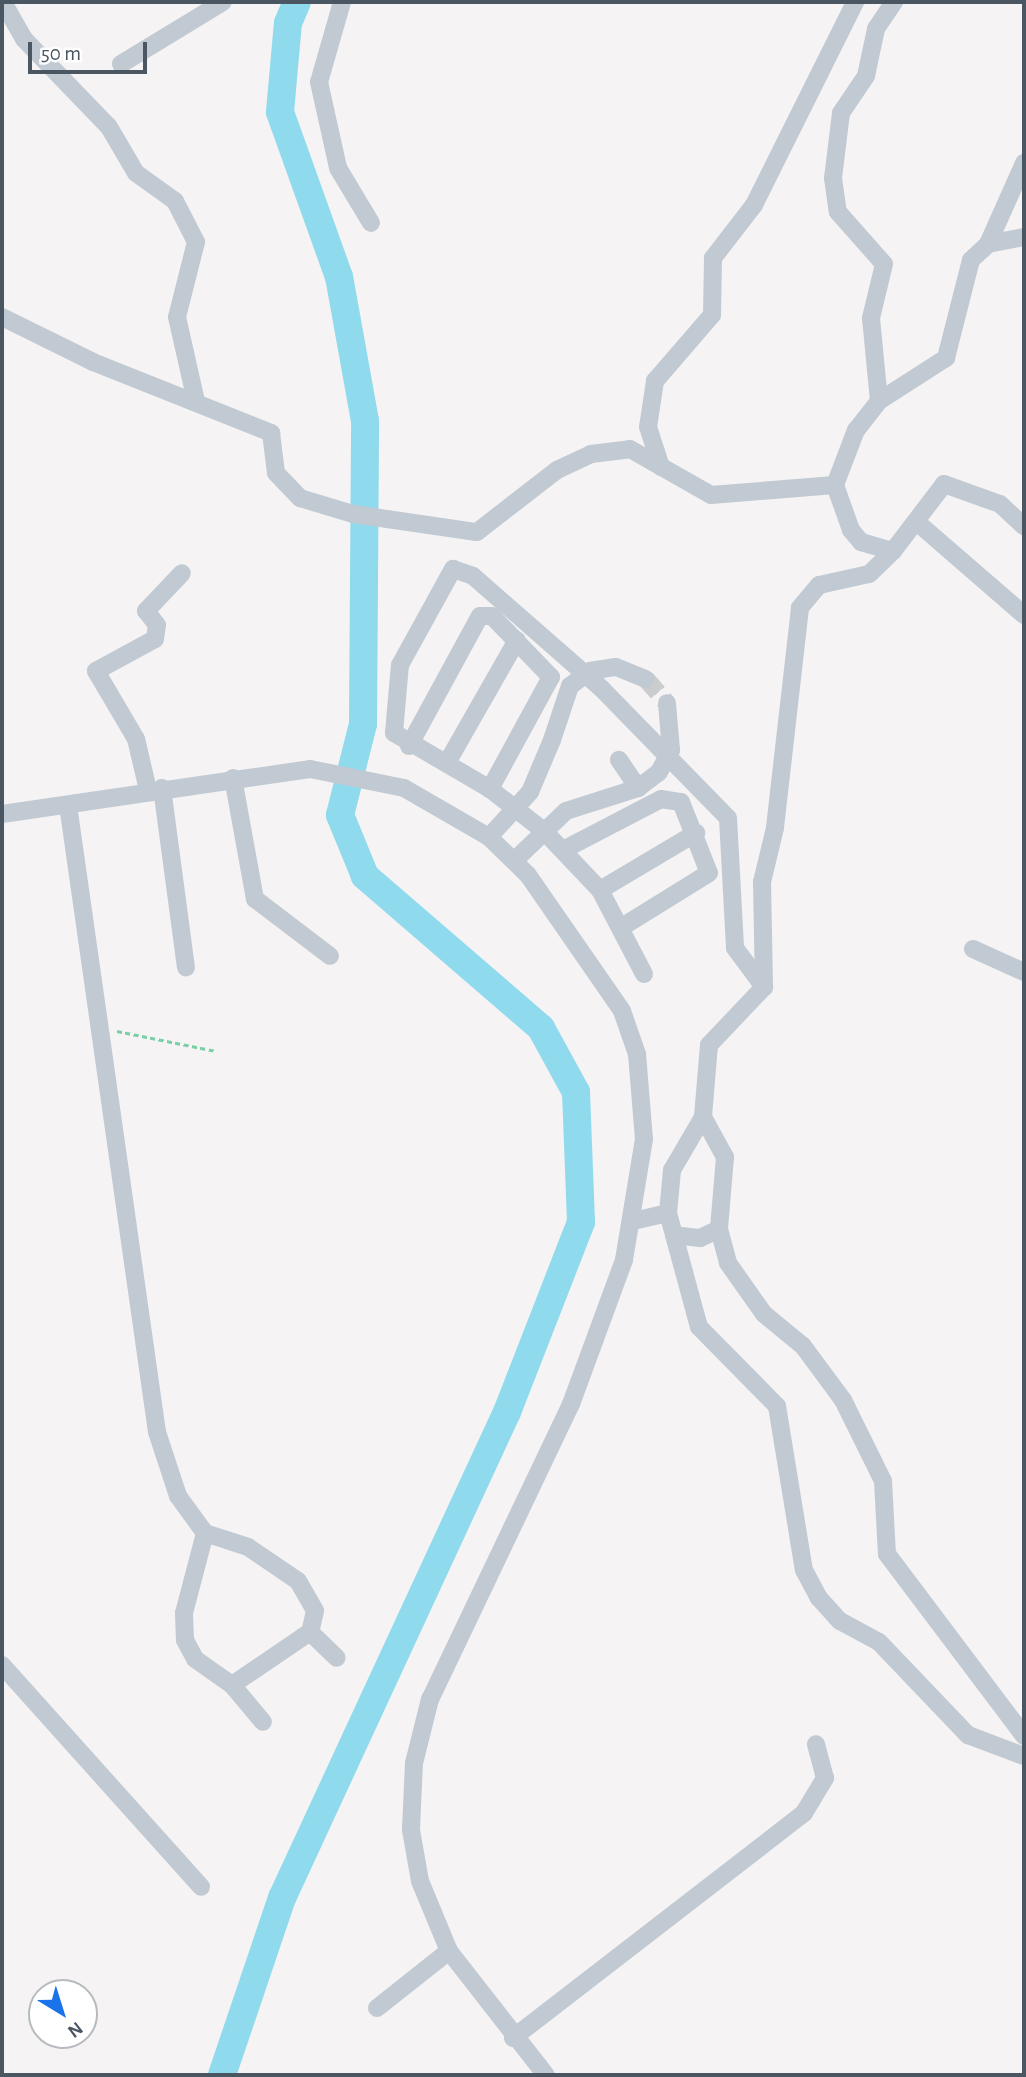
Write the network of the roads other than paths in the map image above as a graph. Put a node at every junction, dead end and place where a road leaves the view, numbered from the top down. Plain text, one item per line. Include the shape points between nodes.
1 (3, 2) edge
2 (223, 2) edge
3 (342, 2) edge
4 (855, 2) edge
5 (894, 2) edge
6 (121, 64) dead end
7 (1024, 163) edge
8 (371, 223) dead end
9 (1024, 237) edge
10 (988, 244) junction
11 (2, 317) edge
12 (196, 401) junction
13 (879, 401) junction
14 (661, 467) junction
15 (835, 485) junction
16 (919, 524) junction
17 (1024, 526) edge
18 (893, 551) junction
19 (182, 573) dead end
20 (1024, 615) edge
21 (517, 640) junction
22 (646, 679) tunnel mouth
23 (667, 703) tunnel mouth
24 (410, 746) junction
25 (619, 760) dead end
26 (448, 761) junction
27 (233, 778) junction
28 (638, 788) junction
29 (155, 789) junction
30 (490, 789) junction
31 (68, 805) junction
32 (517, 807) junction
33 (2, 814) edge
34 (544, 831) junction
35 (696, 833) junction
36 (489, 837) junction
37 (562, 850) junction
38 (513, 861) junction
39 (600, 890) junction
40 (622, 927) junction
41 (973, 949) dead end
42 (330, 956) dead end
43 (186, 967) dead end
44 (1024, 972) edge
45 (644, 974) dead end
46 (764, 987) junction
47 (703, 1117) junction
48 (668, 1213) junction
49 (633, 1221) junction
50 (719, 1229) junction
51 (674, 1235) junction
52 (205, 1533) junction
53 (310, 1632) junction
54 (337, 1658) dead end
55 (2, 1665) edge
56 (232, 1685) junction
57 (264, 1722) dead end
58 (1024, 1736) edge
59 (816, 1744) dead end
60 (1024, 1756) edge
61 (201, 1887) dead end
62 (449, 1951) junction
63 (377, 2008) dead end
64 (513, 2038) junction
65 (546, 2075) edge

1 - 12 street via 24,39 109,127 135,173 175,201 196,242 177,317
2 - 6 street
3 - 8 street via 319,82 338,168
4 - 14 street via 754,205 713,258 712,315 655,381 648,428
5 - 13 street via 876,29 866,76 842,113 833,144 838,212 884,264 871,318
7 - 10 street
9 - 10 street
10 - 13 street via 971,260 946,358
11 - 12 street via 93,362
12 - 14 street via 271,433 276,473 300,498 353,514 477,532 557,470 591,454 630,449
13 - 15 street via 856,430
14 - 15 street via 711,495
15 - 18 street via 856,536
16 - 17 street via 944,484 1000,505
16 - 18 street
16 - 20 street
18 - 46 street via 869,574 819,585 800,608 775,828 762,882
19 - 29 street via 146,611 157,625 155,639 96,671 136,739
21 - 24 street via 492,616 481,616
21 - 26 street
21 - 30 street via 551,677
22 - 32 street, bridge via 616,667 590,671 570,686 543,771
23 - 28 street, bridge via 671,750 659,772
24 - 26 street
24 - 46 street via 394,733 400,665 442,580 461,569 602,689 728,818 735,948
25 - 28 street
26 - 30 street
27 - 29 street
27 - 36 street via 310,769 362,775 444,807
27 - 42 street via 255,899
28 - 34 street via 566,811
29 - 31 street
29 - 43 street
30 - 32 street
31 - 33 street
31 - 52 street via 156,1432 178,1496
32 - 34 street
32 - 36 street
34 - 37 street
34 - 38 street
35 - 37 street via 681,802 669,797
35 - 39 street
35 - 40 street via 708,862 706,878
36 - 38 street
37 - 39 street
38 - 49 street via 596,967 622,1011 637,1054 644,1139
39 - 40 street
40 - 45 street
41 - 44 street
46 - 47 street via 709,1045
47 - 48 street via 672,1170
47 - 50 street via 725,1157
48 - 49 street
48 - 51 street
49 - 62 street via 571,1404 419,1732 411,1830 420,1881
50 - 51 street via 700,1238
50 - 58 street via 725,1256 750,1296 803,1346 843,1400 883,1482 887,1554
51 - 60 street via 699,1327 777,1406 804,1570 819,1598 840,1620 879,1642 968,1735
52 - 53 street via 248,1547 298,1581 315,1611
52 - 56 street via 184,1613 185,1640 195,1659
53 - 54 street
53 - 56 street
55 - 61 street
56 - 57 street
59 - 64 street via 825,1778 804,1813
62 - 63 street
62 - 64 street
64 - 65 street

